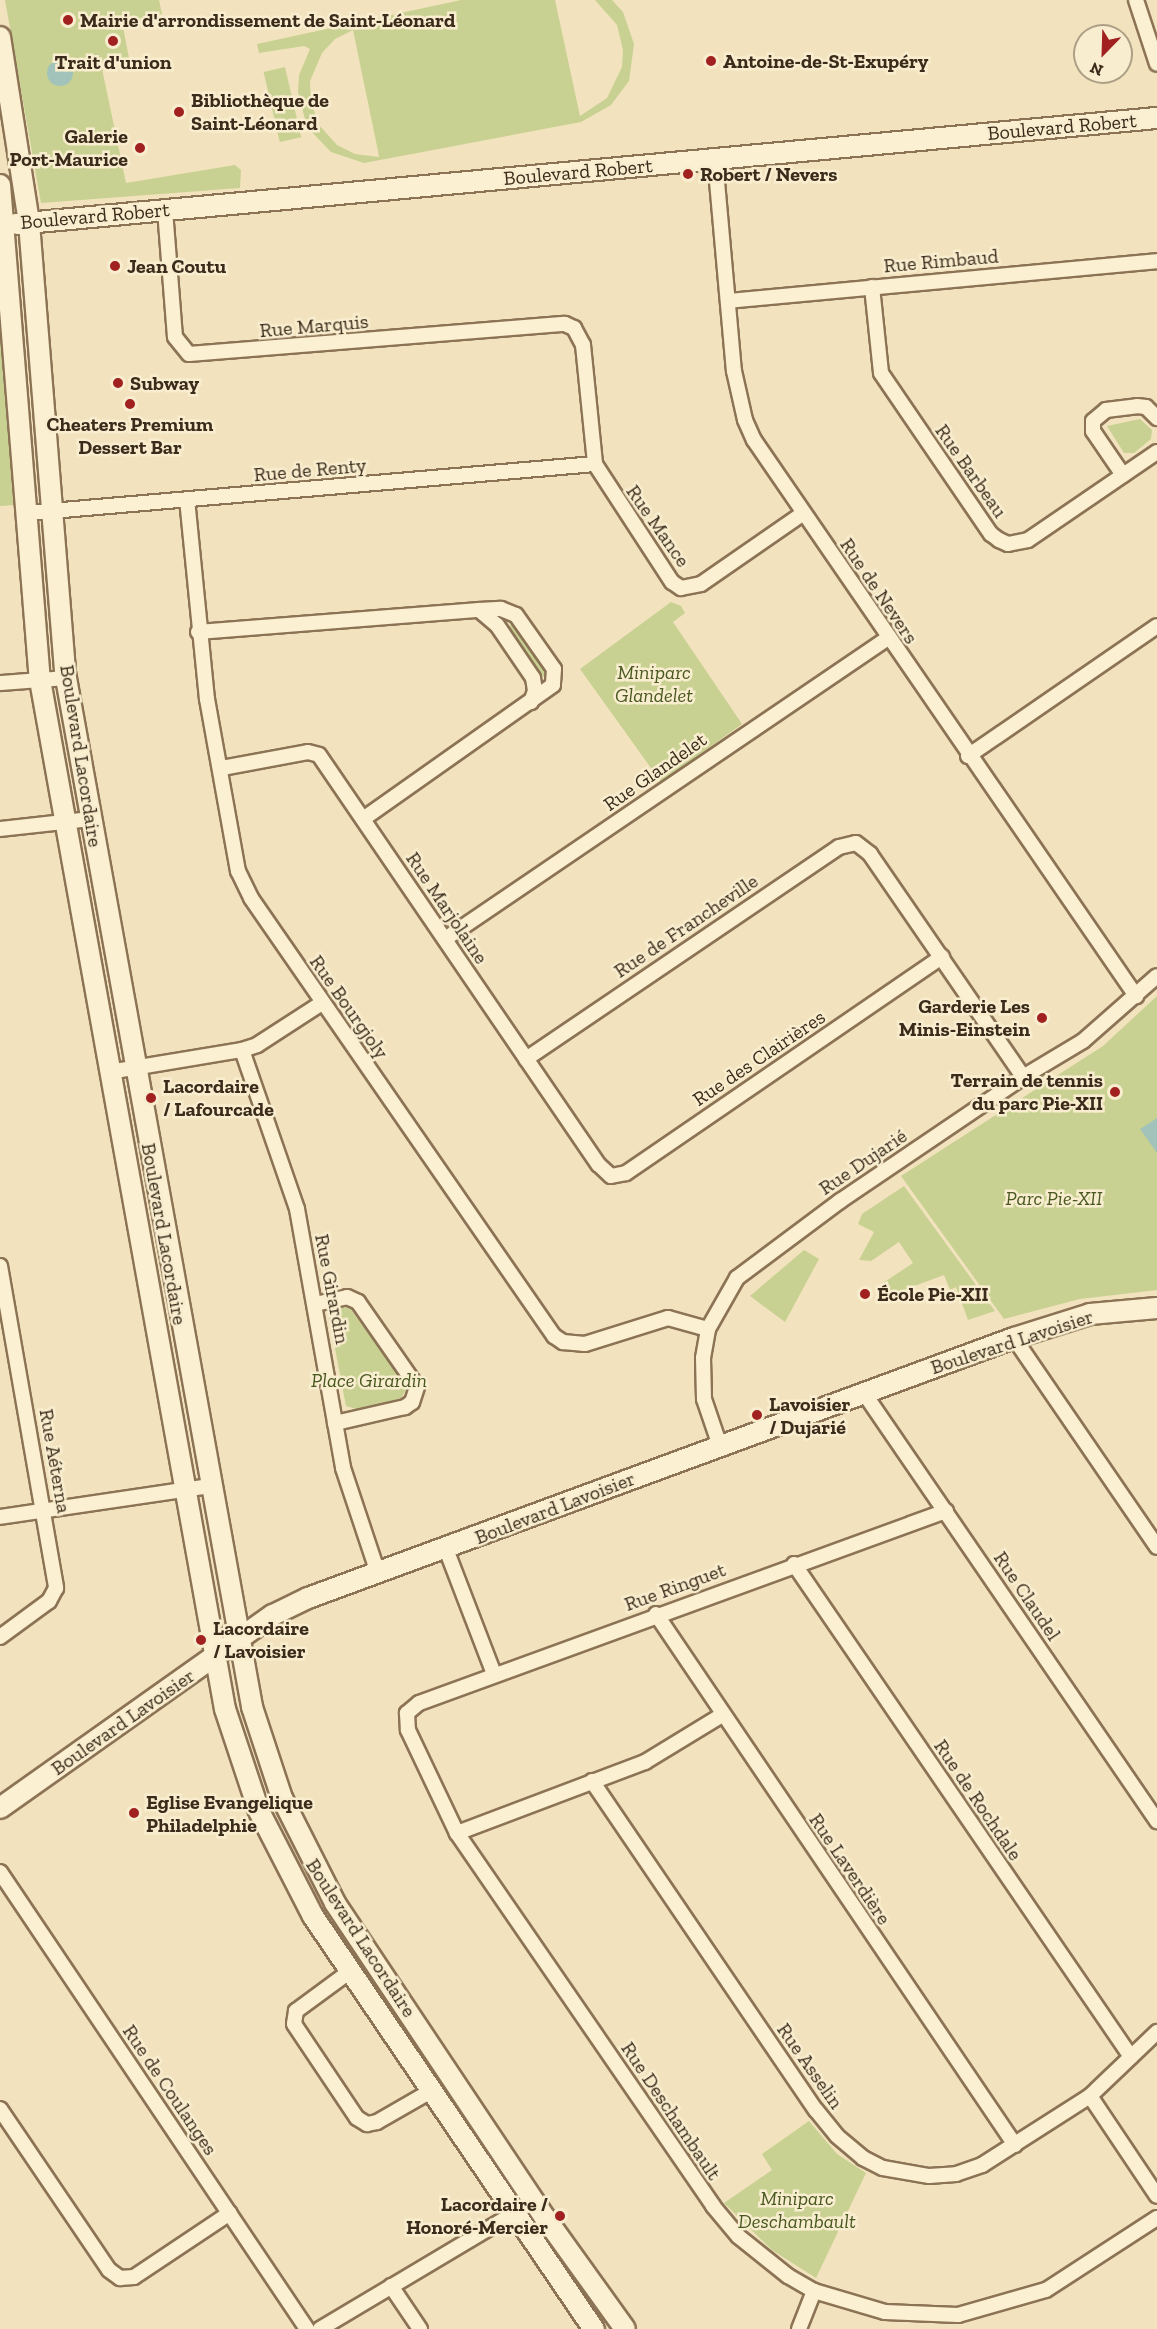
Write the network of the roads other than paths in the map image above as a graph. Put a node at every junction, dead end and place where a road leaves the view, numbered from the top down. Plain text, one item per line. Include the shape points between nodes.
1 (1137, 0) edge
2 (0, 37) edge
3 (1157, 64) edge
4 (1157, 118) edge
5 (715, 159) junction
6 (0, 185) edge
7 (165, 210) junction
8 (29, 223) junction
9 (2, 225) edge
10 (1157, 261) edge
11 (872, 287) junction
12 (728, 302) junction
13 (583, 345) joint
14 (1157, 418) edge
15 (1157, 452) edge
16 (595, 464) junction
17 (1123, 475) junction
18 (187, 499) junction
19 (53, 511) junction
20 (28, 513) junction
21 (802, 514) junction
22 (479, 610) junction
23 (1157, 626) edge
24 (198, 632) junction
25 (888, 638) junction
26 (66, 678) junction
27 (40, 680) junction
28 (0, 683) edge
29 (531, 702) junction
30 (969, 756) junction
31 (222, 768) junction
32 (90, 819) junction
33 (363, 819) junction
34 (64, 823) junction
35 (0, 829) edge
36 (445, 939) junction
37 (942, 957) junction
38 (1157, 975) edge
39 (1136, 996) junction
40 (322, 1003) junction
41 (242, 1050) junction
42 (526, 1059) junction
43 (134, 1068) junction
44 (110, 1072) junction
45 (1023, 1077) junction
46 (599, 1165) joint
47 (0, 1266) edge
48 (315, 1304) junction
49 (1157, 1308) edge
50 (708, 1329) junction
51 (1014, 1338) junction
52 (864, 1393) junction
53 (335, 1423) junction
54 (720, 1446) junction
55 (210, 1486) junction
56 (184, 1490) junction
57 (946, 1511) junction
58 (45, 1513) junction
59 (0, 1517) edge
60 (1157, 1547) edge
61 (446, 1549) junction
62 (794, 1564) junction
63 (378, 1573) junction
64 (656, 1614) junction
65 (0, 1637) edge
66 (238, 1641) junction
67 (213, 1659) junction
68 (494, 1674) junction
69 (418, 1703) joint
70 (722, 1715) junction
71 (592, 1781) junction
72 (0, 1808) edge
73 (1157, 1821) edge
74 (457, 1833) junction
75 (0, 1872) edge
76 (349, 1972) junction
77 (1157, 2032) edge
78 (1131, 2057) junction
79 (430, 2091) junction
80 (1089, 2096) junction
81 (0, 2109) edge
82 (1015, 2145) junction
83 (1157, 2196) edge
84 (536, 2200) junction
85 (230, 2213) junction
86 (514, 2213) junction
87 (1157, 2218) edge
88 (391, 2286) junction
89 (814, 2291) junction
90 (307, 2329) edge
91 (320, 2329) edge
92 (420, 2329) edge
93 (594, 2329) edge
94 (625, 2329) edge
95 (799, 2329) edge

1 - 3 street
2 - 8 main road, Boulevard Lacordaire
4 - 5 main road, Boulevard Robert
5 - 7 main road, Boulevard Robert
5 - 12 street, Rue de Nevers
6 - 9 main road, Boulevard Lacordaire
7 - 8 main road, Boulevard Robert
7 - 13 street, Rue Marquis via 175,337 189,354 556,325 574,328
8 - 9 main road, Boulevard Robert
8 - 19 main road, Boulevard Lacordaire
9 - 20 main road, Boulevard Lacordaire
10 - 11 street, Rue Rimbaud
11 - 12 street, Rue Rimbaud
11 - 17 street, Rue Barbeau via 881,373 992,534 1008,544 1028,540
12 - 21 street, Rue de Nevers via 734,371 745,420 765,459
13 - 16 street, Rue Mance
14 - 17 street via 1146,407 1137,406 1106,410 1093,421 1093,431
15 - 17 street, Rue Barbeau
16 - 18 street, Rue de Renty
16 - 21 street, Rue Mance via 665,574 681,588 701,584
18 - 19 street, Rue de Renty
18 - 24 street, Rue Bourgjoly
19 - 20 street, Rue de Renty
19 - 26 main road, Boulevard Lacordaire
20 - 27 main road, Boulevard Lacordaire
21 - 25 street, Rue de Nevers
22 - 24 street
22 - 29 street via 497,625 533,678 535,691
22 - 29 street via 512,611 554,669 553,685
23 - 30 street
24 - 31 street, Rue Bourgjoly
25 - 30 street, Rue de Nevers
25 - 36 street, Rue Glandelet
26 - 27 street
26 - 32 main road, Boulevard Lacordaire
27 - 28 street
27 - 34 main road, Boulevard Lacordaire
29 - 33 street
30 - 39 street, Rue de Nevers
31 - 33 street, Rue Marjolaine via 315,753
31 - 40 street, Rue Bourgjoly via 244,887
32 - 34 street
32 - 43 main road, Boulevard Lacordaire
33 - 36 street, Rue Marjolaine
34 - 35 street
34 - 44 main road, Boulevard Lacordaire
36 - 42 street, Rue Marjolaine
37 - 42 street, Rue de Francheville via 870,854 856,843 839,847
37 - 45 street
37 - 46 street, Rue des Clairières via 626,1173 611,1176
38 - 39 street, Rue Dujarié
39 - 45 street, Rue Dujarié via 1090,1036
40 - 41 street via 257,1045
40 - 50 street, Rue Bourgjoly via 554,1336 563,1342 585,1344 668,1318
41 - 43 street
41 - 48 street, Rue Girardin via 297,1209
42 - 46 street, Rue Marjolaine
43 - 44 street
43 - 55 main road, Boulevard Lacordaire
44 - 56 main road, Boulevard Lacordaire
45 - 50 street, Rue Dujarié via 753,1263 728,1291
47 - 58 street, Rue Aéterna
48 - 53 street, Rue Girardin
48 - 53 street via 347,1297 358,1302 417,1388 412,1402 405,1407
49 - 51 main road, Boulevard Lavoisier via 1090,1314
50 - 54 street, Rue Dujarié via 703,1358 704,1399
51 - 52 main road, Boulevard Lavoisier
51 - 60 street
52 - 54 main road, Boulevard Lavoisier
52 - 57 street, Rue Claudel
53 - 63 street, Rue Girardin via 347,1481
54 - 61 main road, Boulevard Lavoisier
55 - 56 street
55 - 66 main road, Boulevard Lacordaire
56 - 58 street
56 - 67 main road, Boulevard Lacordaire
57 - 62 street, Rue Ringuet
57 - 73 street, Rue Claudel
58 - 59 street
58 - 65 street, Rue Aéterna via 56,1580 54,1595
61 - 63 main road, Boulevard Lavoisier
61 - 68 street
62 - 64 street, Rue Ringuet
62 - 78 street, Rue de Rochdale
63 - 66 main road, Boulevard Lavoisier via 273,1615
64 - 68 street, Rue Ringuet
64 - 70 street, Rue Laverdière
66 - 67 main road, Boulevard Lavoisier
66 - 84 main road, Boulevard Lacordaire via 264,1750 318,1875
67 - 72 main road, Boulevard Lavoisier
67 - 76 main road, Boulevard Lacordaire via 239,1760 259,1811 291,1878
68 - 69 street, Rue Ringuet
69 - 74 street, Rue Deschambault via 407,1713 408,1730
70 - 71 street via 658,1756
70 - 82 street, Rue Laverdière
71 - 74 street
71 - 82 street, Rue Asselin via 837,2136 862,2158 883,2168 929,2176 956,2174 982,2165
74 - 89 street, Rue Deschambault via 713,2206 760,2254
75 - 85 street, Rue de Coulanges
76 - 79 main road, Boulevard Lacordaire
76 - 79 street via 296,2011 294,2024 357,2118 366,2124 377,2122
77 - 78 street, Rue Asselin
78 - 80 street, Rue Asselin
79 - 86 main road, Boulevard Lacordaire
80 - 82 street, Rue Asselin
80 - 83 street
81 - 85 street via 108,2270 120,2278 134,2277
84 - 86 street
84 - 94 main road, Boulevard Lacordaire
85 - 90 street, Rue de Coulanges
86 - 88 street
86 - 93 main road, Boulevard Lacordaire
87 - 89 street, Rue Deschambault via 1064,2281 993,2308 958,2314 897,2313 848,2304
88 - 91 street
88 - 92 street
89 - 95 street

